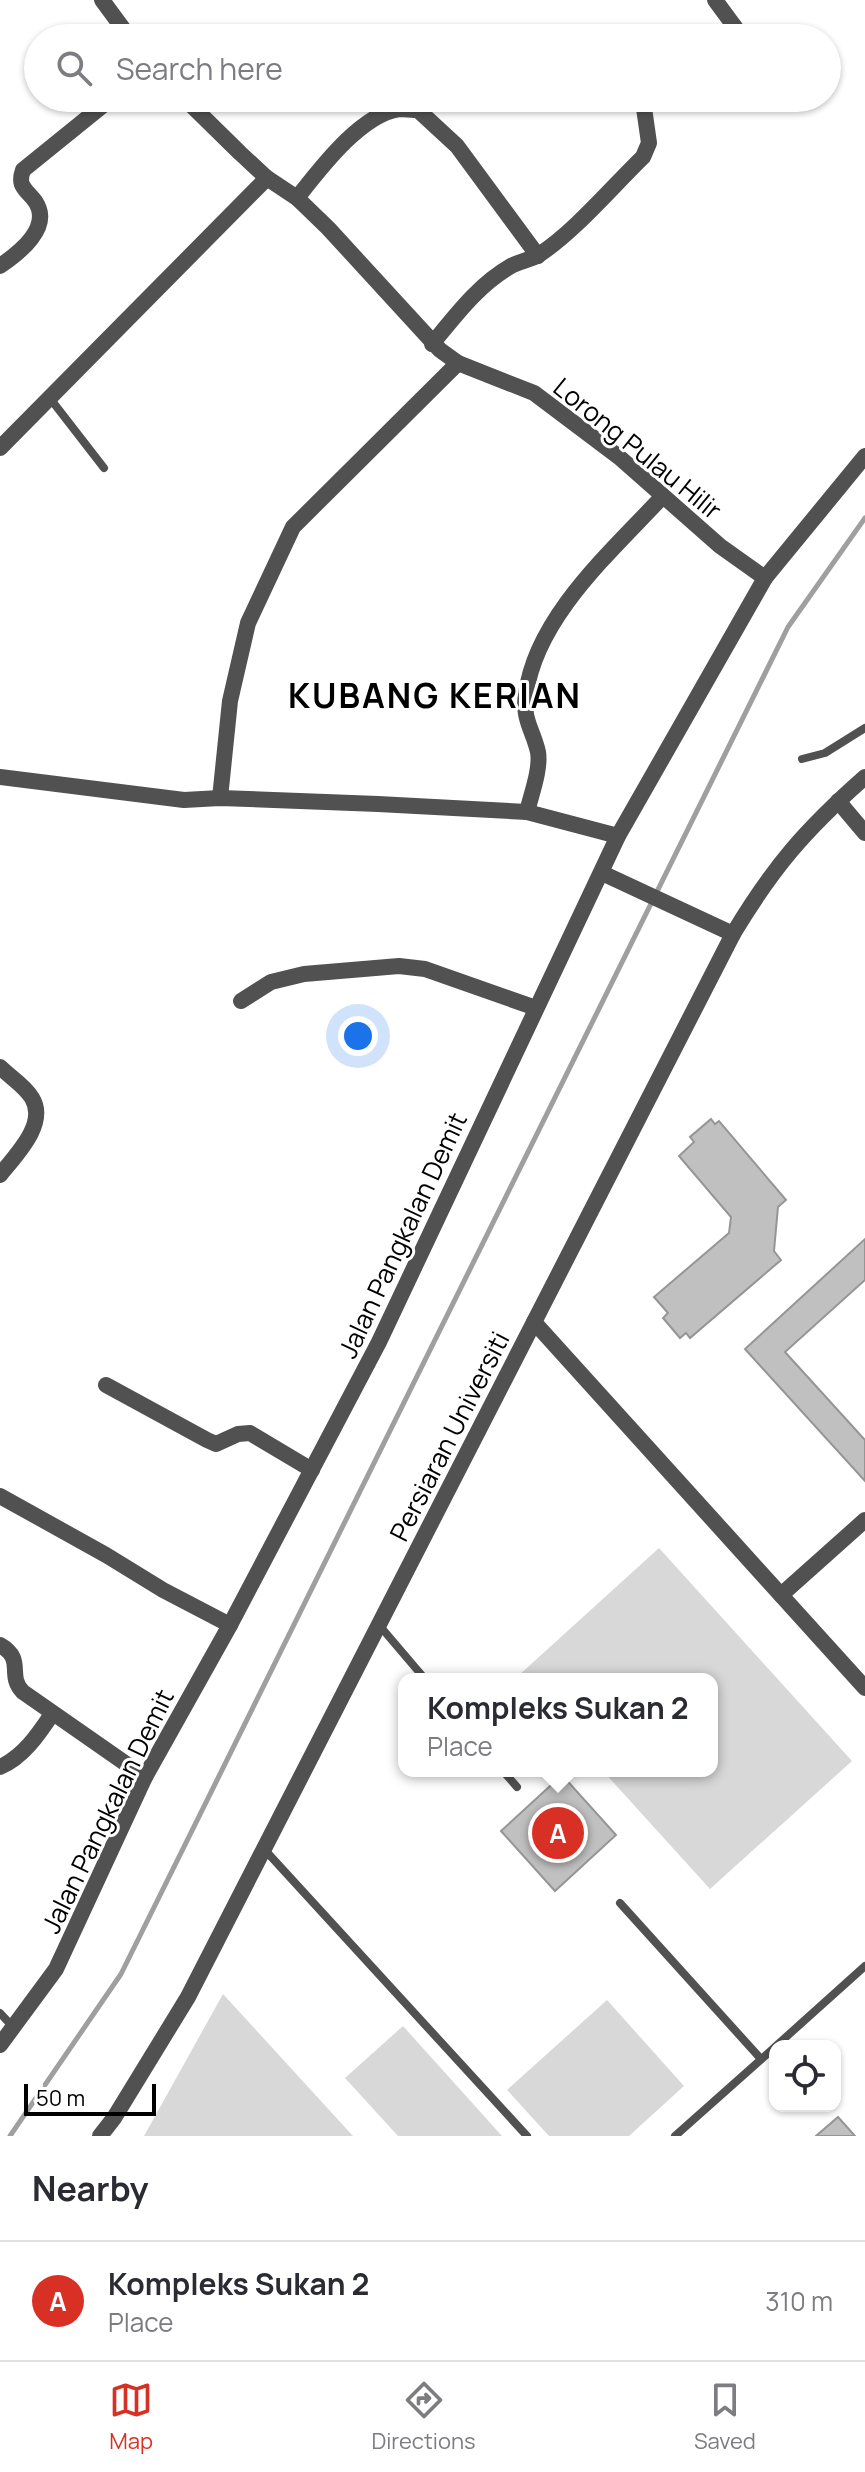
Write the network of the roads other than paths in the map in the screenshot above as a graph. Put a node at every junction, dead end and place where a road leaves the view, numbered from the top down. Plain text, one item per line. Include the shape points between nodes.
1 (102, 0) edge
2 (715, 0) edge
3 (120, 24) edge
4 (733, 24) edge
5 (95, 112) edge
6 (199, 112) edge
7 (389, 112) edge
8 (420, 112) edge
9 (645, 112) edge
10 (267, 178) junction
11 (297, 198) junction
12 (538, 256) junction
13 (0, 266) edge
14 (432, 344) junction
15 (458, 363) junction
16 (49, 397) junction
17 (0, 448) edge
18 (865, 456) edge
19 (104, 468) dead end
20 (663, 496) junction
21 (765, 578) junction
22 (865, 728) edge
23 (802, 759) dead end
24 (0, 777) edge
25 (865, 777) edge
26 (220, 798) junction
27 (838, 801) junction
28 (527, 812) junction
29 (865, 833) edge
30 (618, 836) junction
31 (602, 873) junction
32 (733, 934) junction
33 (241, 1001) dead end
34 (536, 1008) junction
35 (0, 1067) edge
36 (0, 1175) edge
37 (534, 1322) junction
38 (106, 1385) dead end
39 (312, 1470) junction
40 (0, 1496) edge
41 (865, 1520) edge
42 (781, 1595) junction
43 (230, 1625) junction
44 (379, 1625) junction
45 (0, 1645) edge
46 (420, 1673) edge
47 (865, 1688) edge
48 (52, 1714) junction
49 (0, 1767) edge
50 (145, 1777) junction
51 (508, 1777) edge
52 (517, 1787) dead end
53 (264, 1849) junction
54 (620, 1903) dead end
55 (865, 1966) edge
56 (0, 2013) edge
57 (13, 2027) junction
58 (782, 2040) edge
59 (0, 2045) edge
60 (769, 2052) edge
61 (761, 2059) junction
62 (686, 2132) edge
63 (100, 2136) edge
64 (527, 2136) edge
65 (675, 2136) edge

1 - 3 street
2 - 4 street
5 - 13 street via 23,170 19,180 36,202 40,225
6 - 10 street, Lorong Pulau Hilir
7 - 11 street via 331,156
8 - 12 street via 457,146
9 - 12 street via 649,143 643,157
10 - 11 street, Lorong Pulau Hilir
10 - 16 street
11 - 14 street, Lorong Pulau Hilir
12 - 14 street via 488,282
14 - 15 street, Lorong Pulau Hilir
15 - 20 street, Lorong Pulau Hilir via 534,393
15 - 26 street via 293,527 248,623 230,701
16 - 17 street
16 - 19 lane
18 - 21 street, Jalan Pangkalan Demit
20 - 21 street, Lorong Pulau Hilir
20 - 28 street via 559,613 532,663 525,721 539,755
21 - 30 street, Jalan Pangkalan Demit
22 - 23 lane via 825,753
24 - 26 street via 184,800
25 - 27 street, Persiaran Universiti
26 - 28 street
27 - 29 street
27 - 32 street, Persiaran Universiti via 776,867
28 - 30 street
30 - 31 street, Jalan Pangkalan Demit
31 - 32 street
31 - 34 street, Jalan Pangkalan Demit
32 - 37 street, Persiaran Universiti
33 - 34 street via 271,982 304,974 399,966 425,969
34 - 39 street, Jalan Pangkalan Demit via 379,1342
35 - 36 street via 28,1092 37,1114 29,1137
37 - 42 street
37 - 44 street, Persiaran Universiti
38 - 39 street via 216,1444 250,1433
39 - 43 street, Jalan Pangkalan Demit
40 - 43 street
41 - 42 street
42 - 47 street
43 - 50 street, Jalan Pangkalan Demit
44 - 46 lane
44 - 53 street, Persiaran Universiti
45 - 48 street via 15,1660 18,1687
48 - 49 street via 34,1741
48 - 50 street
50 - 57 street, Jalan Pangkalan Demit via 56,1969
51 - 52 lane
53 - 63 street, Persiaran Universiti via 188,1997
53 - 64 lane
54 - 61 lane
55 - 58 lane
56 - 57 lane
57 - 59 street, Jalan Pangkalan Demit
60 - 61 lane
61 - 62 lane
62 - 65 lane

